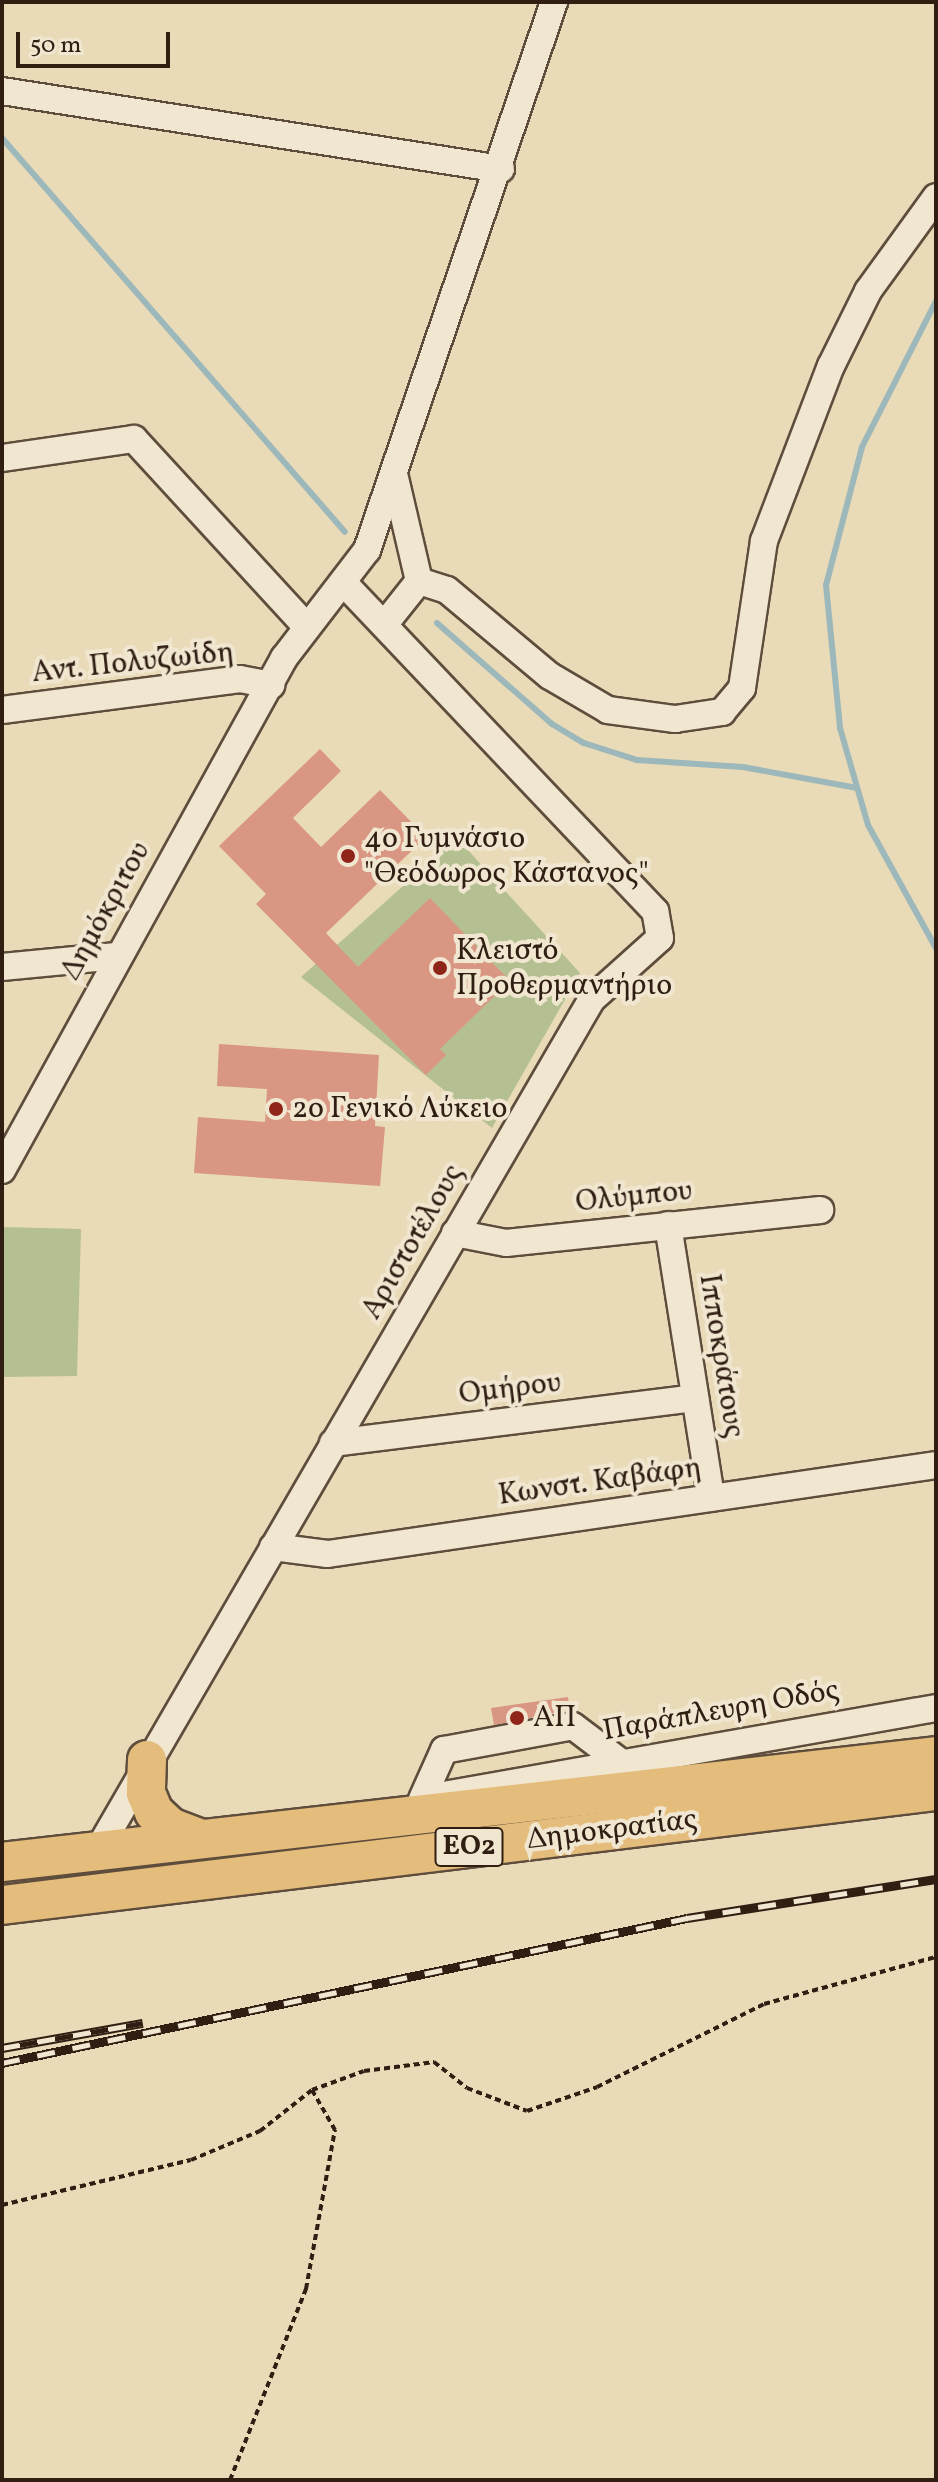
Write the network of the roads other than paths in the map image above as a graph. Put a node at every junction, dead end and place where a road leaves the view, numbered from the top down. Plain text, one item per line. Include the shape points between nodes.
1 (554, 2) edge
2 (2, 91) edge
3 (501, 169) junction
4 (936, 197) edge
5 (2, 458) edge
6 (394, 475) junction
7 (419, 581) junction
8 (335, 593) junction
9 (304, 624) junction
10 (384, 625) junction
11 (271, 685) junction
12 (2, 710) edge
13 (116, 956) junction
14 (2, 967) edge
15 (2, 1170) edge
16 (820, 1210) dead end
17 (668, 1225) junction
18 (455, 1233) junction
19 (695, 1398) junction
20 (333, 1443) junction
21 (936, 1465) edge
22 (711, 1498) junction
23 (273, 1547) junction
24 (936, 1708) edge
25 (936, 1756) edge
26 (147, 1760) junction
27 (618, 1760) junction
28 (936, 1791) edge
29 (422, 1799) junction
30 (335, 1823) junction
31 (199, 1838) junction
32 (98, 1850) junction
33 (2, 1862) edge
34 (2, 1905) edge

1 - 3 street, Δημόκριτου
2 - 3 street
3 - 6 street, Δημόκριτου via 487,192
4 - 7 street via 868,291 825,379 764,541 736,702 707,716 675,719 608,710 550,676 447,590
5 - 9 street via 134,439
6 - 7 street
6 - 8 street, Δημόκριτου via 367,550
7 - 10 street
8 - 9 street, Δημόκριτου
8 - 10 street, Αριστοτέλους
9 - 11 street, Δημόκριτου
10 - 18 street, Αριστοτέλους via 655,911 660,925 660,938 592,999
11 - 12 street, Αντ. Πολυζωίδη via 240,679
11 - 13 street, Δημόκριτου
13 - 14 street
13 - 15 street, Δημόκριτου
16 - 17 street, Ολύμπου
17 - 18 street, Ολύμπου via 506,1243
17 - 19 street, Ιπποκράτους
18 - 20 street, Αριστοτέλους
19 - 20 street, Ομήρου
19 - 22 street, Ιπποκράτους
20 - 23 street, Αριστοτέλους
21 - 22 street, Κωνστ. Καβάφη
22 - 23 street, Κωνστ. Καβάφη via 328,1554
23 - 26 street, Αριστοτέλους
24 - 27 street, Παράπλευρη Οδός
25 - 30 highway, Δημοκρατίας / ΕΟ2
26 - 31 highway via 146,1793 154,1812 170,1827
26 - 32 street, Αριστοτέλους
27 - 29 street, Παράπλευρη Οδός
27 - 29 street via 573,1726 444,1750
28 - 34 highway, Δημοκρατίας / ΕΟ2
29 - 30 highway
30 - 31 highway, Δημοκρατίας / ΕΟ2
31 - 32 highway, Δημοκρατίας / ΕΟ2
32 - 33 highway, Δημοκρατίας / ΕΟ2

